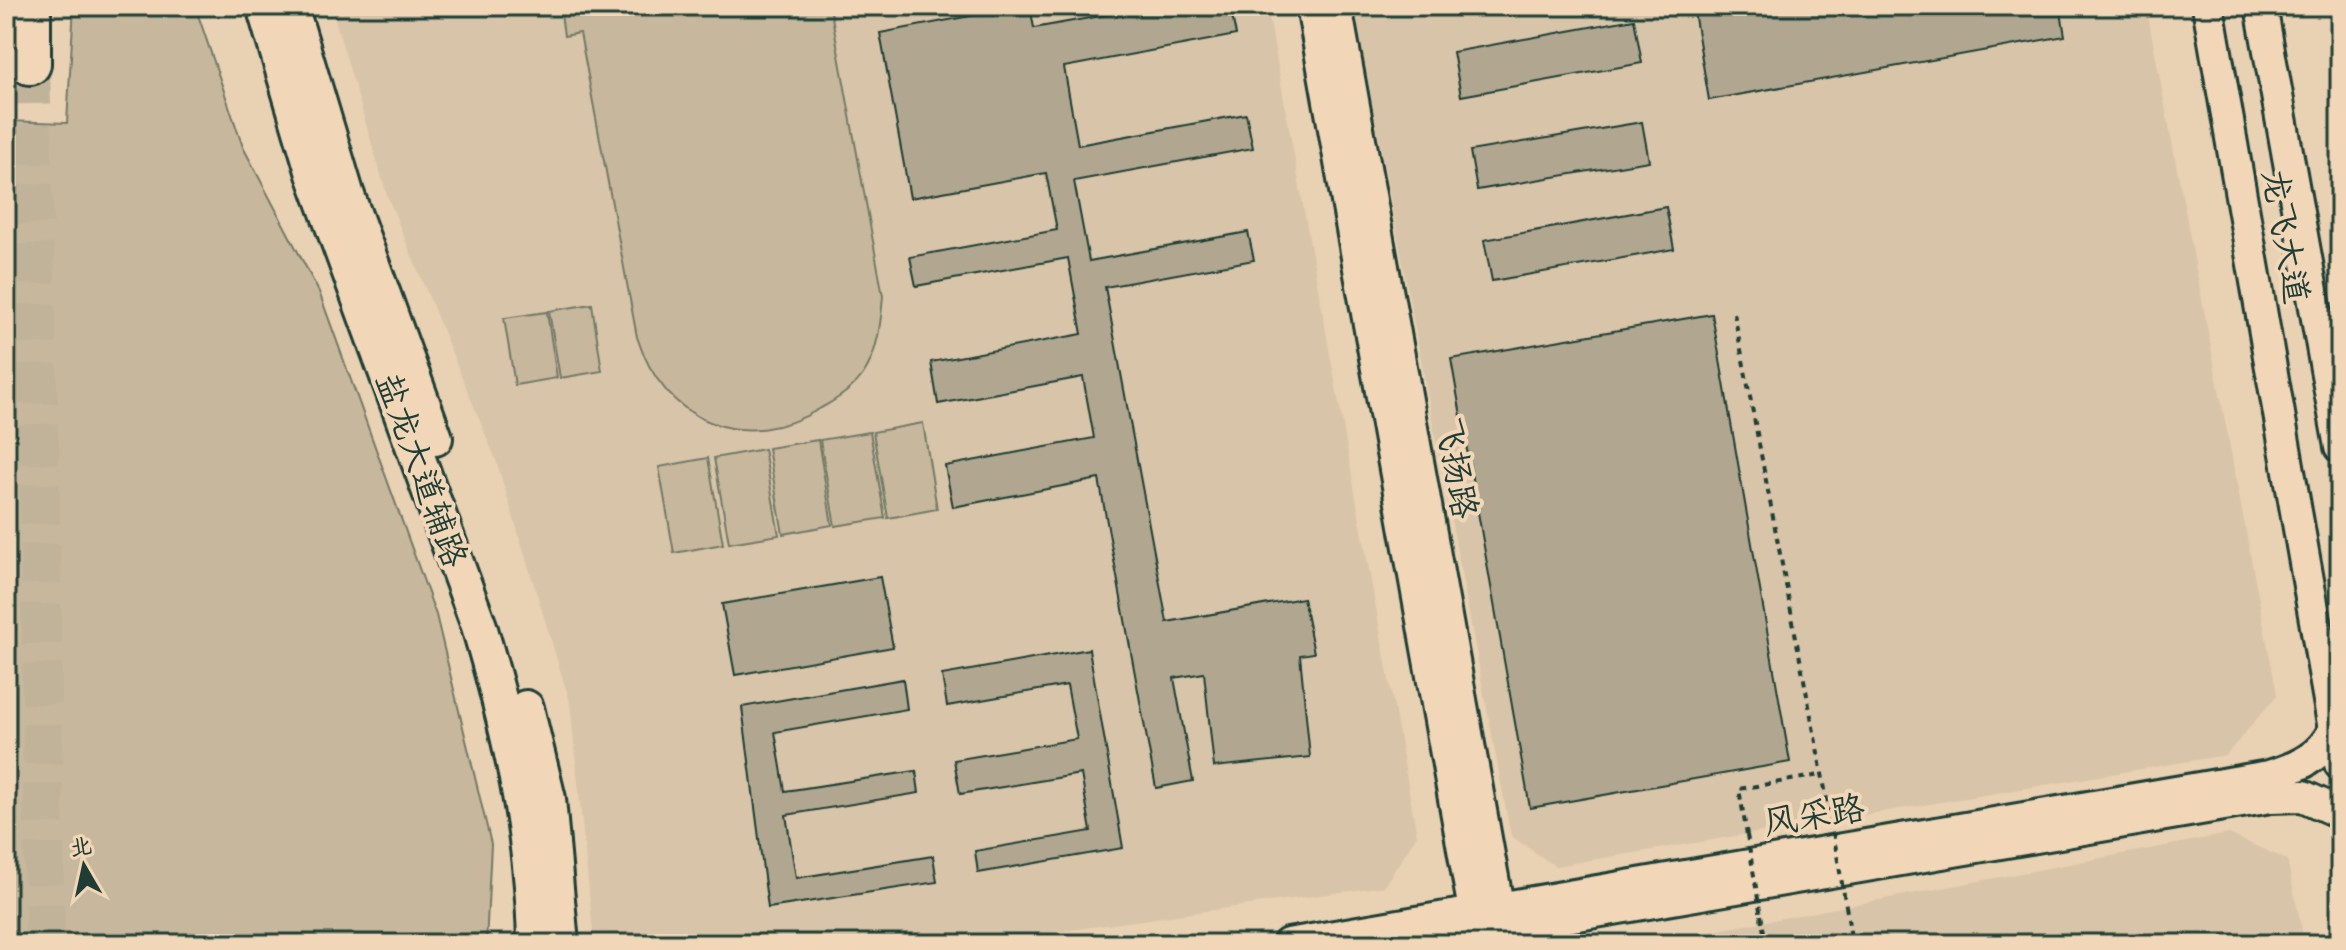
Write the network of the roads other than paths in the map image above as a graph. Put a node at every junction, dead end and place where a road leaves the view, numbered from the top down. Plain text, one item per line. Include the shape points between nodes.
1 (30, 6) edge
2 (264, 6) edge
3 (290, 6) edge
4 (1312, 6) edge
5 (1336, 6) edge
6 (2208, 6) edge
7 (2261, 6) edge
8 (30, 64) tunnel mouth
9 (2340, 447) edge
10 (2334, 729) junction
11 (2340, 764) edge
12 (2340, 813) edge
13 (1489, 927) edge
14 (535, 944) edge
15 (561, 944) edge
16 (1288, 944) edge
17 (1408, 944) edge

1 - 8 highway
2 - 14 main road, 盐龙大道辅路 via 314,174 479,626 501,701 529,848
3 - 15 main road, 盐龙大道辅路 via 346,193 506,638 548,799
4 - 13 street, 飞扬路
5 - 13 street, 飞扬路
6 - 10 street, 龙飞大道
7 - 9 street, 龙飞大道
10 - 11 street, 龙飞大道
10 - 13 street, 风采路 via 2313,757 2269,776
12 - 13 street, 风采路 via 2303,796 2271,797
13 - 16 street, 风采路
13 - 17 street, 风采路

